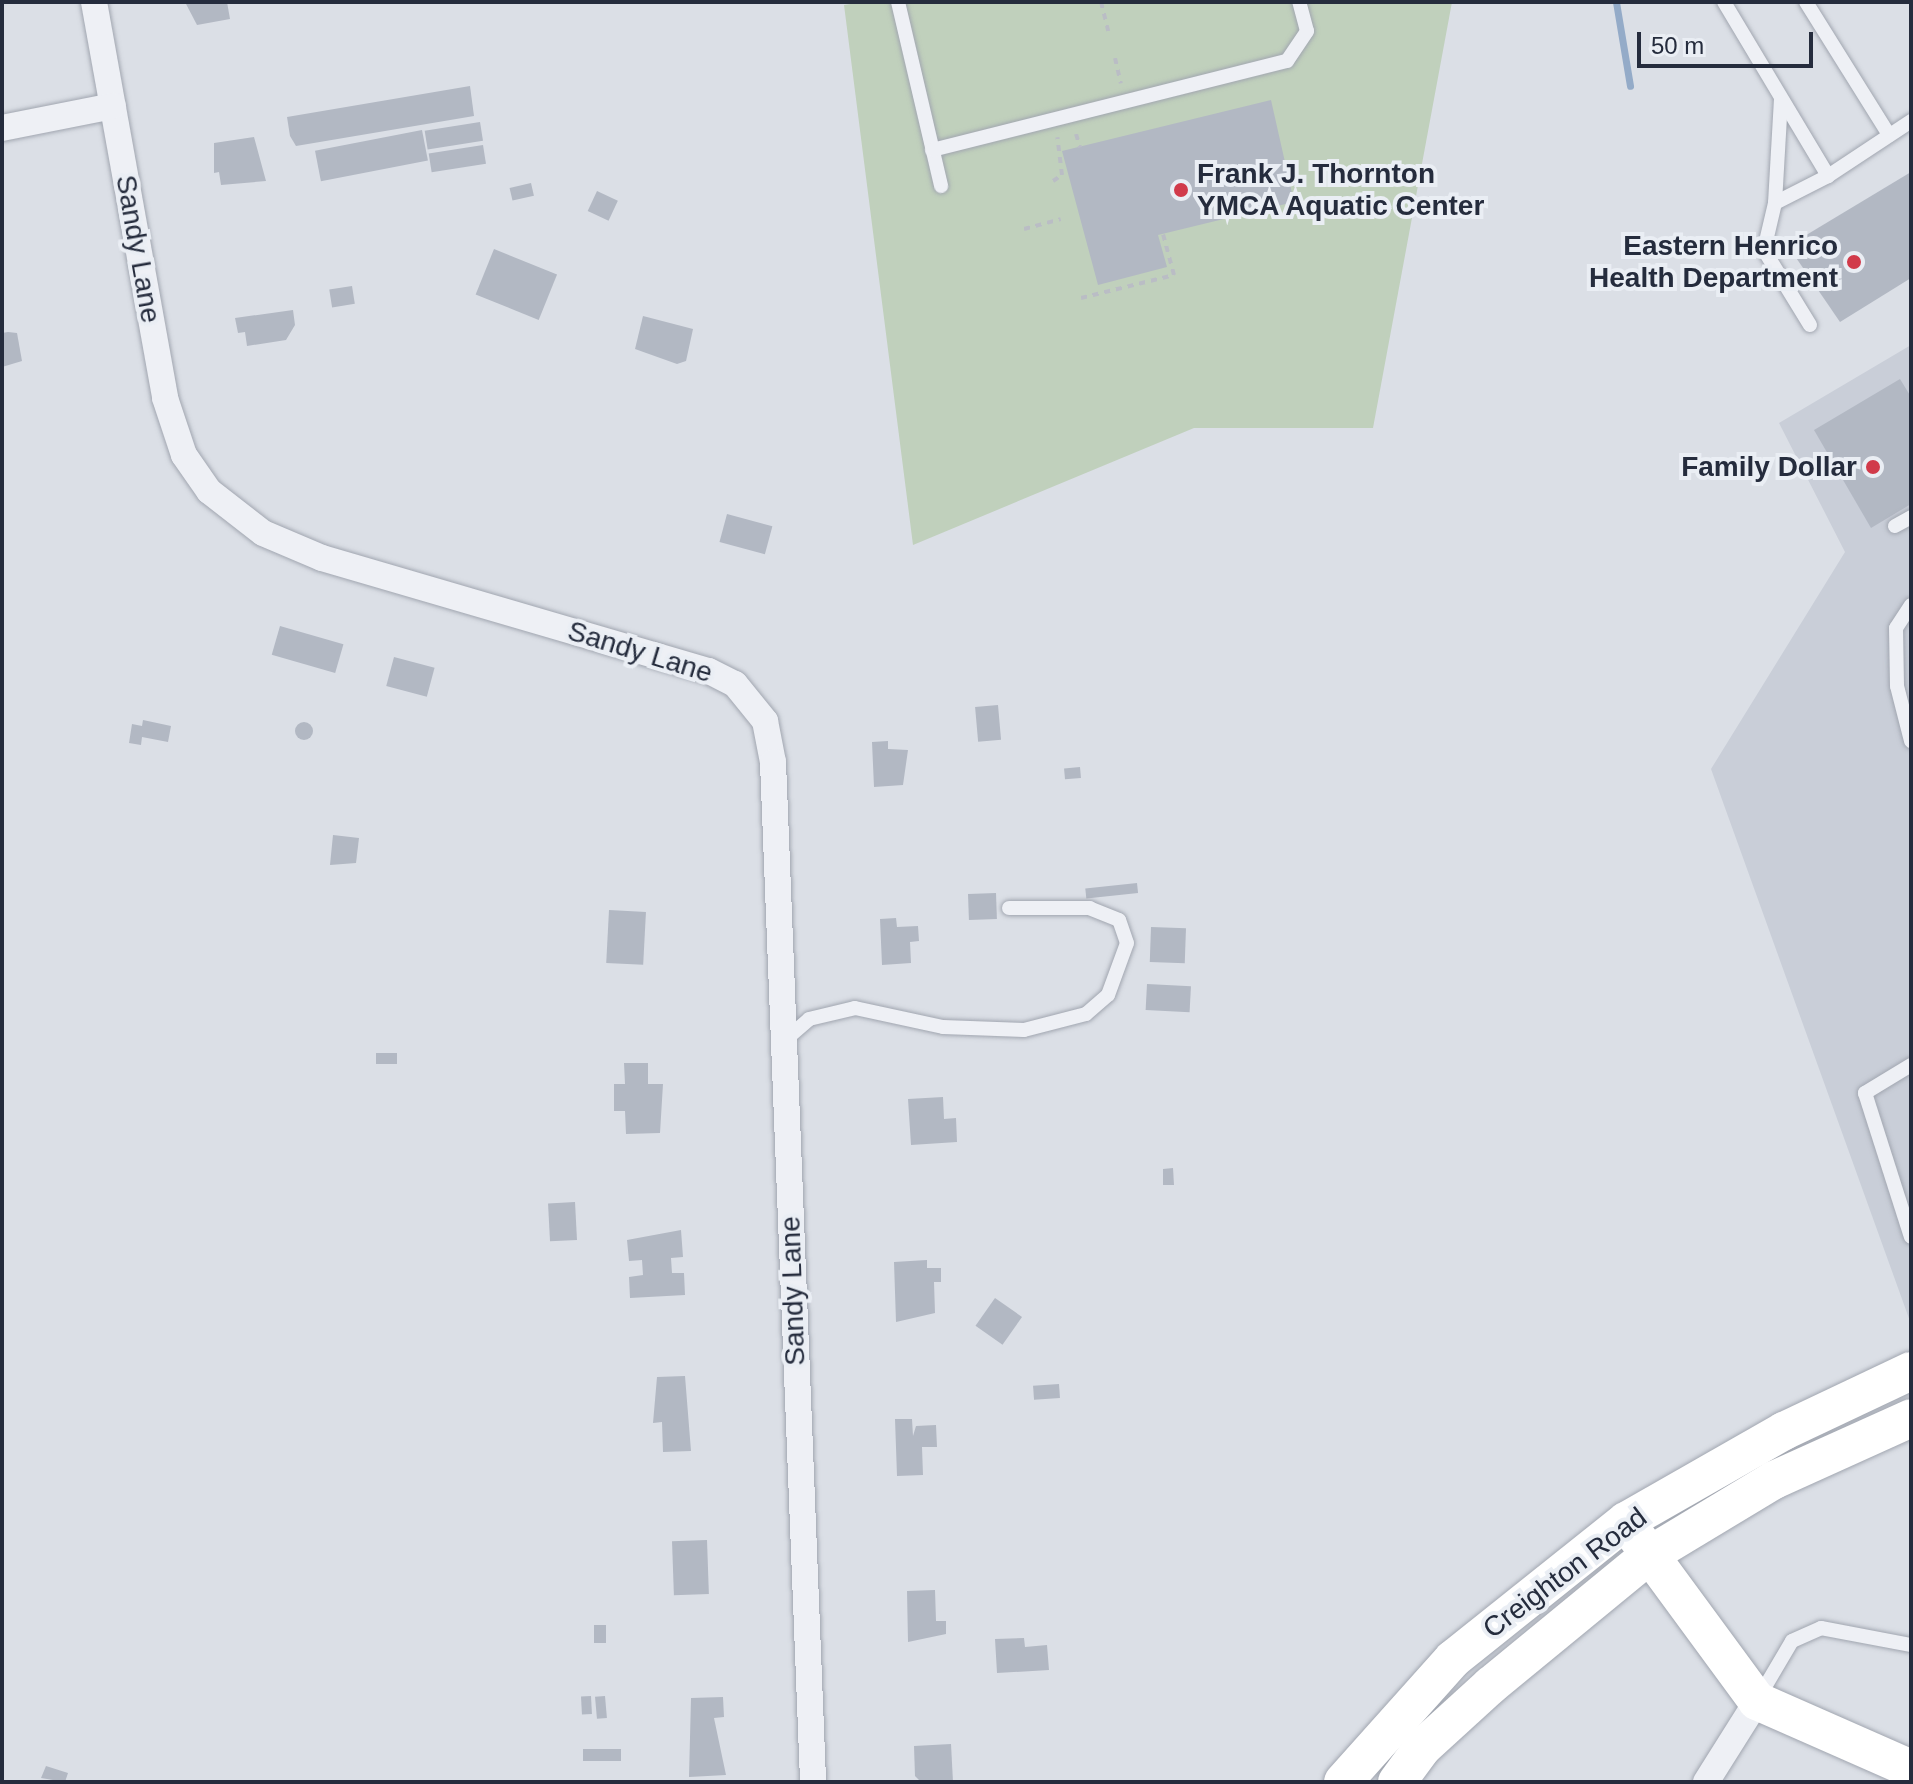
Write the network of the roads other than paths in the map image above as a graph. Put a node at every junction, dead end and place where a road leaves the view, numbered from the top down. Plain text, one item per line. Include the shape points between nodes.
1 (94, 2) edge
2 (898, 2) edge
3 (1299, 2) edge
4 (1724, 2) edge
5 (1806, 2) edge
6 (1781, 99) junction
7 (113, 106) junction
8 (1911, 121) edge
9 (2, 128) edge
10 (1889, 135) junction
11 (932, 150) junction
12 (1828, 176) junction
13 (941, 186) dead end
14 (1775, 203) junction
15 (1810, 325) dead end
16 (1911, 517) edge
17 (1895, 526) dead end
18 (1911, 605) edge
19 (1911, 741) edge
20 (1009, 908) dead end
21 (783, 1041) junction
22 (1911, 1065) edge
23 (1911, 1237) edge
24 (1911, 1371) edge
25 (1911, 1418) edge
26 (1626, 1521) junction
27 (1648, 1556) junction
28 (1911, 1645) edge
29 (1757, 1701) junction
30 (1911, 1769) edge
31 (813, 1782) edge
32 (1343, 1782) edge
33 (1397, 1782) edge
34 (1706, 1782) edge

1 - 7 street, Sandy Lane
2 - 11 lane
3 - 11 lane via 1307,31 1287,61
4 - 6 lane
5 - 10 lane
6 - 12 lane
6 - 14 lane
7 - 9 street
7 - 21 street, Sandy Lane via 165,398 184,455 209,491 287,545 709,671 749,697 765,721 773,762
8 - 10 lane
10 - 12 lane
11 - 13 lane
12 - 14 lane
14 - 15 lane via 1764,250
16 - 17 lane
18 - 19 lane via 1896,628 1897,686
20 - 21 lane via 1090,908 1119,920 1127,943 1108,995 1086,1014 1024,1030 943,1027 855,1008 809,1019
21 - 31 street, Sandy Lane
22 - 23 lane via 1865,1093
24 - 26 main road, Creighton Road via 1784,1431
25 - 27 main road, Creighton Road via 1774,1480
26 - 27 main road
26 - 32 main road, Creighton Road via 1453,1659
27 - 29 main road
27 - 33 main road, Creighton Road via 1491,1685 1422,1748
28 - 29 lane via 1821,1628 1792,1641
29 - 30 main road
29 - 34 street

